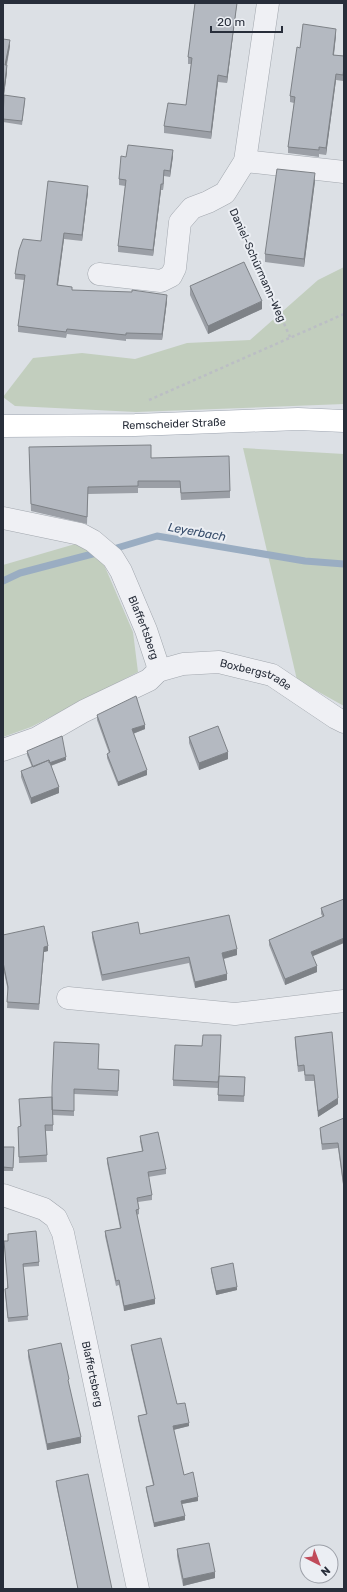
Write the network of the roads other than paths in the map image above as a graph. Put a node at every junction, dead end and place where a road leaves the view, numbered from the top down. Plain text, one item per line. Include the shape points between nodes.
1 (268, 3) edge
2 (245, 161) junction
3 (344, 172) edge
4 (99, 274) dead end
5 (344, 421) edge
6 (3, 426) edge
7 (3, 518) edge
8 (158, 671) junction
9 (344, 722) edge
10 (3, 750) edge
11 (68, 998) dead end
12 (344, 1001) edge
13 (3, 1195) edge
14 (138, 1589) edge

1 - 2 street
2 - 3 street
2 - 4 street via 226,193 192,208 180,222 175,268 170,276 161,281
5 - 6 main road, Remscheider Straße via 298,419 135,426
7 - 8 street, Blaffertsberg via 80,534 113,558 146,630
8 - 9 street, Boxbergstraße via 183,664 219,662 272,675
8 - 10 street, Blaffertsberg via 150,680 84,711 37,738
11 - 12 street via 235,1014
13 - 14 street, Blaffertsberg via 44,1209 56,1218 63,1233

